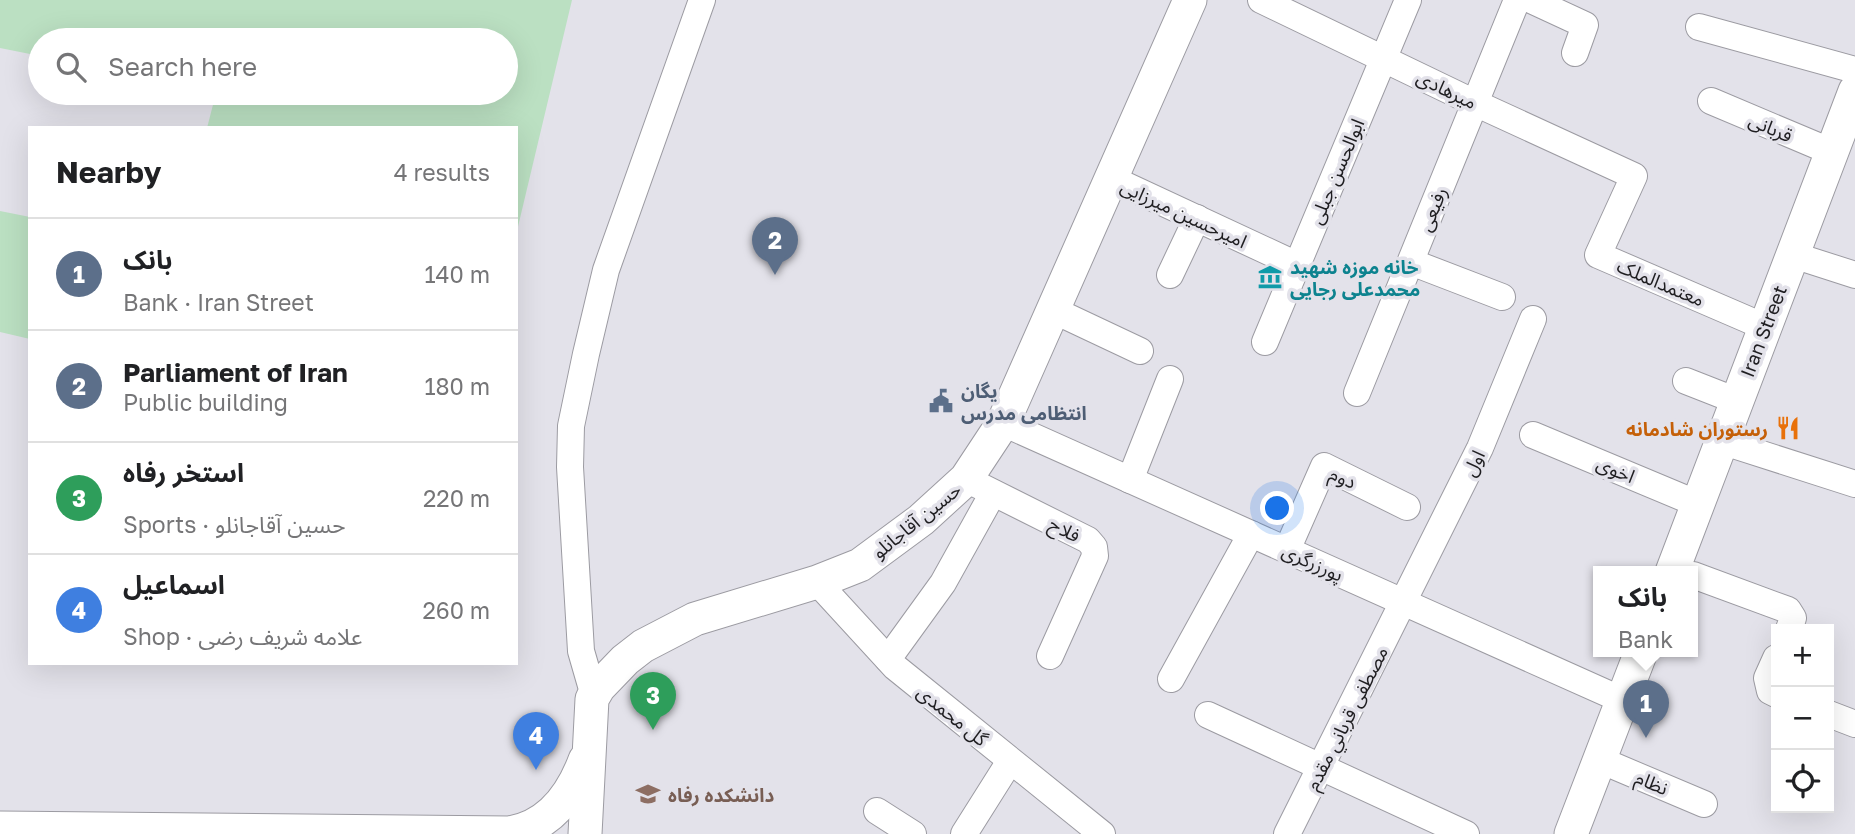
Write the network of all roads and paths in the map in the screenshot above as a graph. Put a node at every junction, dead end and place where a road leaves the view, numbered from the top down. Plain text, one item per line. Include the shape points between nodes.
1 (702, 0) edge
2 (1190, 0) edge
3 (1261, 0) edge
4 (1408, 0) edge
5 (1517, 0) edge
6 (1531, 0) edge
7 (1699, 27) dead end
8 (1575, 53) dead end
9 (1383, 59) junction
10 (1855, 70) edge
11 (1855, 92) edge
12 (1711, 101) dead end
13 (1475, 103) junction
14 (1832, 152) junction
15 (1634, 176) joint
16 (1110, 178) junction
17 (1197, 218) junction
18 (1793, 255) junction
19 (1411, 262) junction
20 (1297, 265) junction
21 (1170, 275) dead end
22 (1855, 275) edge
23 (1502, 297) dead end
24 (1053, 310) junction
25 (1533, 319) dead end
26 (1765, 327) junction
27 (1265, 342) dead end
28 (1140, 351) dead end
29 (1170, 379) dead end
30 (1686, 381) dead end
31 (1357, 393) dead end
32 (1737, 401) junction
33 (1003, 423) junction
34 (1533, 435) dead end
35 (1721, 441) junction
36 (1130, 480) junction
37 (1855, 484) edge
38 (980, 486) junction
39 (1698, 504) junction
40 (1407, 507) dead end
41 (1251, 534) junction
42 (1287, 550) junction
43 (1682, 566) edge
44 (1698, 577) edge
45 (817, 582) junction
46 (1405, 603) junction
47 (1791, 624) edge
48 (1050, 656) dead end
49 (1639, 657) edge
50 (888, 659) junction
51 (1771, 669) edge
52 (1171, 679) dead end
53 (1771, 692) edge
54 (594, 696) junction
55 (1622, 700) junction
56 (1208, 715) dead end
57 (1834, 716) edge
58 (1855, 724) edge
59 (590, 748) junction
60 (1600, 760) junction
61 (1010, 761) junction
62 (1321, 767) junction
63 (1704, 804) dead end
64 (877, 811) dead end
65 (0, 828) edge
66 (510, 834) edge
67 (585, 834) edge
68 (913, 834) edge
69 (964, 834) edge
70 (1102, 834) edge
71 (1287, 834) edge
72 (1466, 834) edge
73 (1571, 834) edge

1 - 54 street via 606,270 572,426 570,467 581,651
2 - 16 main road, حسین آقاجانلو
3 - 9 street, میرهادی
4 - 9 street, ابوالحسن جبلی
5 - 13 street, رفیعی
6 - 8 street via 1585,24
7 - 10 street
9 - 13 street, میرهادی
9 - 20 street, ابوالحسن جبلی
11 - 14 main road, Iran Street
12 - 14 street, قربانی
13 - 15 street, میرهادی
13 - 19 street, رفیعی
14 - 18 main road, Iran Street
15 - 26 street, معتمدالملک via 1598,255
16 - 17 street, امیرحسین میرزایی
16 - 24 main road, حسین آقاجانلو
17 - 20 street, امیرحسین میرزایی
17 - 21 street
18 - 22 street
18 - 26 main road, Iran Street
19 - 23 street
19 - 31 street, رفیعی
20 - 27 street, ابوالحسن جبلی
24 - 28 street
24 - 33 main road, حسین آقاجانلو
25 - 46 street, اول via 1480,448
26 - 32 main road, Iran Street
29 - 36 street
30 - 32 street
32 - 35 main road, Iran Street
33 - 36 street, پورزرگری
33 - 38 main road, حسین آقاجانلو
34 - 39 street, اخوی
35 - 37 street
35 - 39 main road, Iran Street
36 - 41 street, پورزرگری
38 - 45 main road, حسین آقاجانلو via 921,520 860,565
38 - 48 street, فلاح via 1088,540 1096,551
38 - 50 street via 943,583
39 - 43 main road, Iran Street
40 - 42 street, دوم via 1324,466
41 - 42 street, پورزرگری
41 - 52 street
42 - 46 street, پورزرگری
44 - 47 street via 1788,610
45 - 50 street, گل محمدی
45 - 54 main road, حسین آقاجانلو via 695,619 643,646
46 - 55 street, پورزرگری
46 - 62 street, مصطفی قرباني مقدم
49 - 55 main road
50 - 61 street, گل محمدی
51 - 53 street via 1767,678
54 - 59 main road
55 - 60 main road
56 - 62 street
57 - 58 street
59 - 66 main road via 576,782 551,814
59 - 67 main road
60 - 63 street, نظام
60 - 73 main road
61 - 69 street
61 - 70 street, گل محمدی
62 - 71 street, مصطفی قرباني مقدم
62 - 72 street
64 - 68 street
65 - 66 main road

